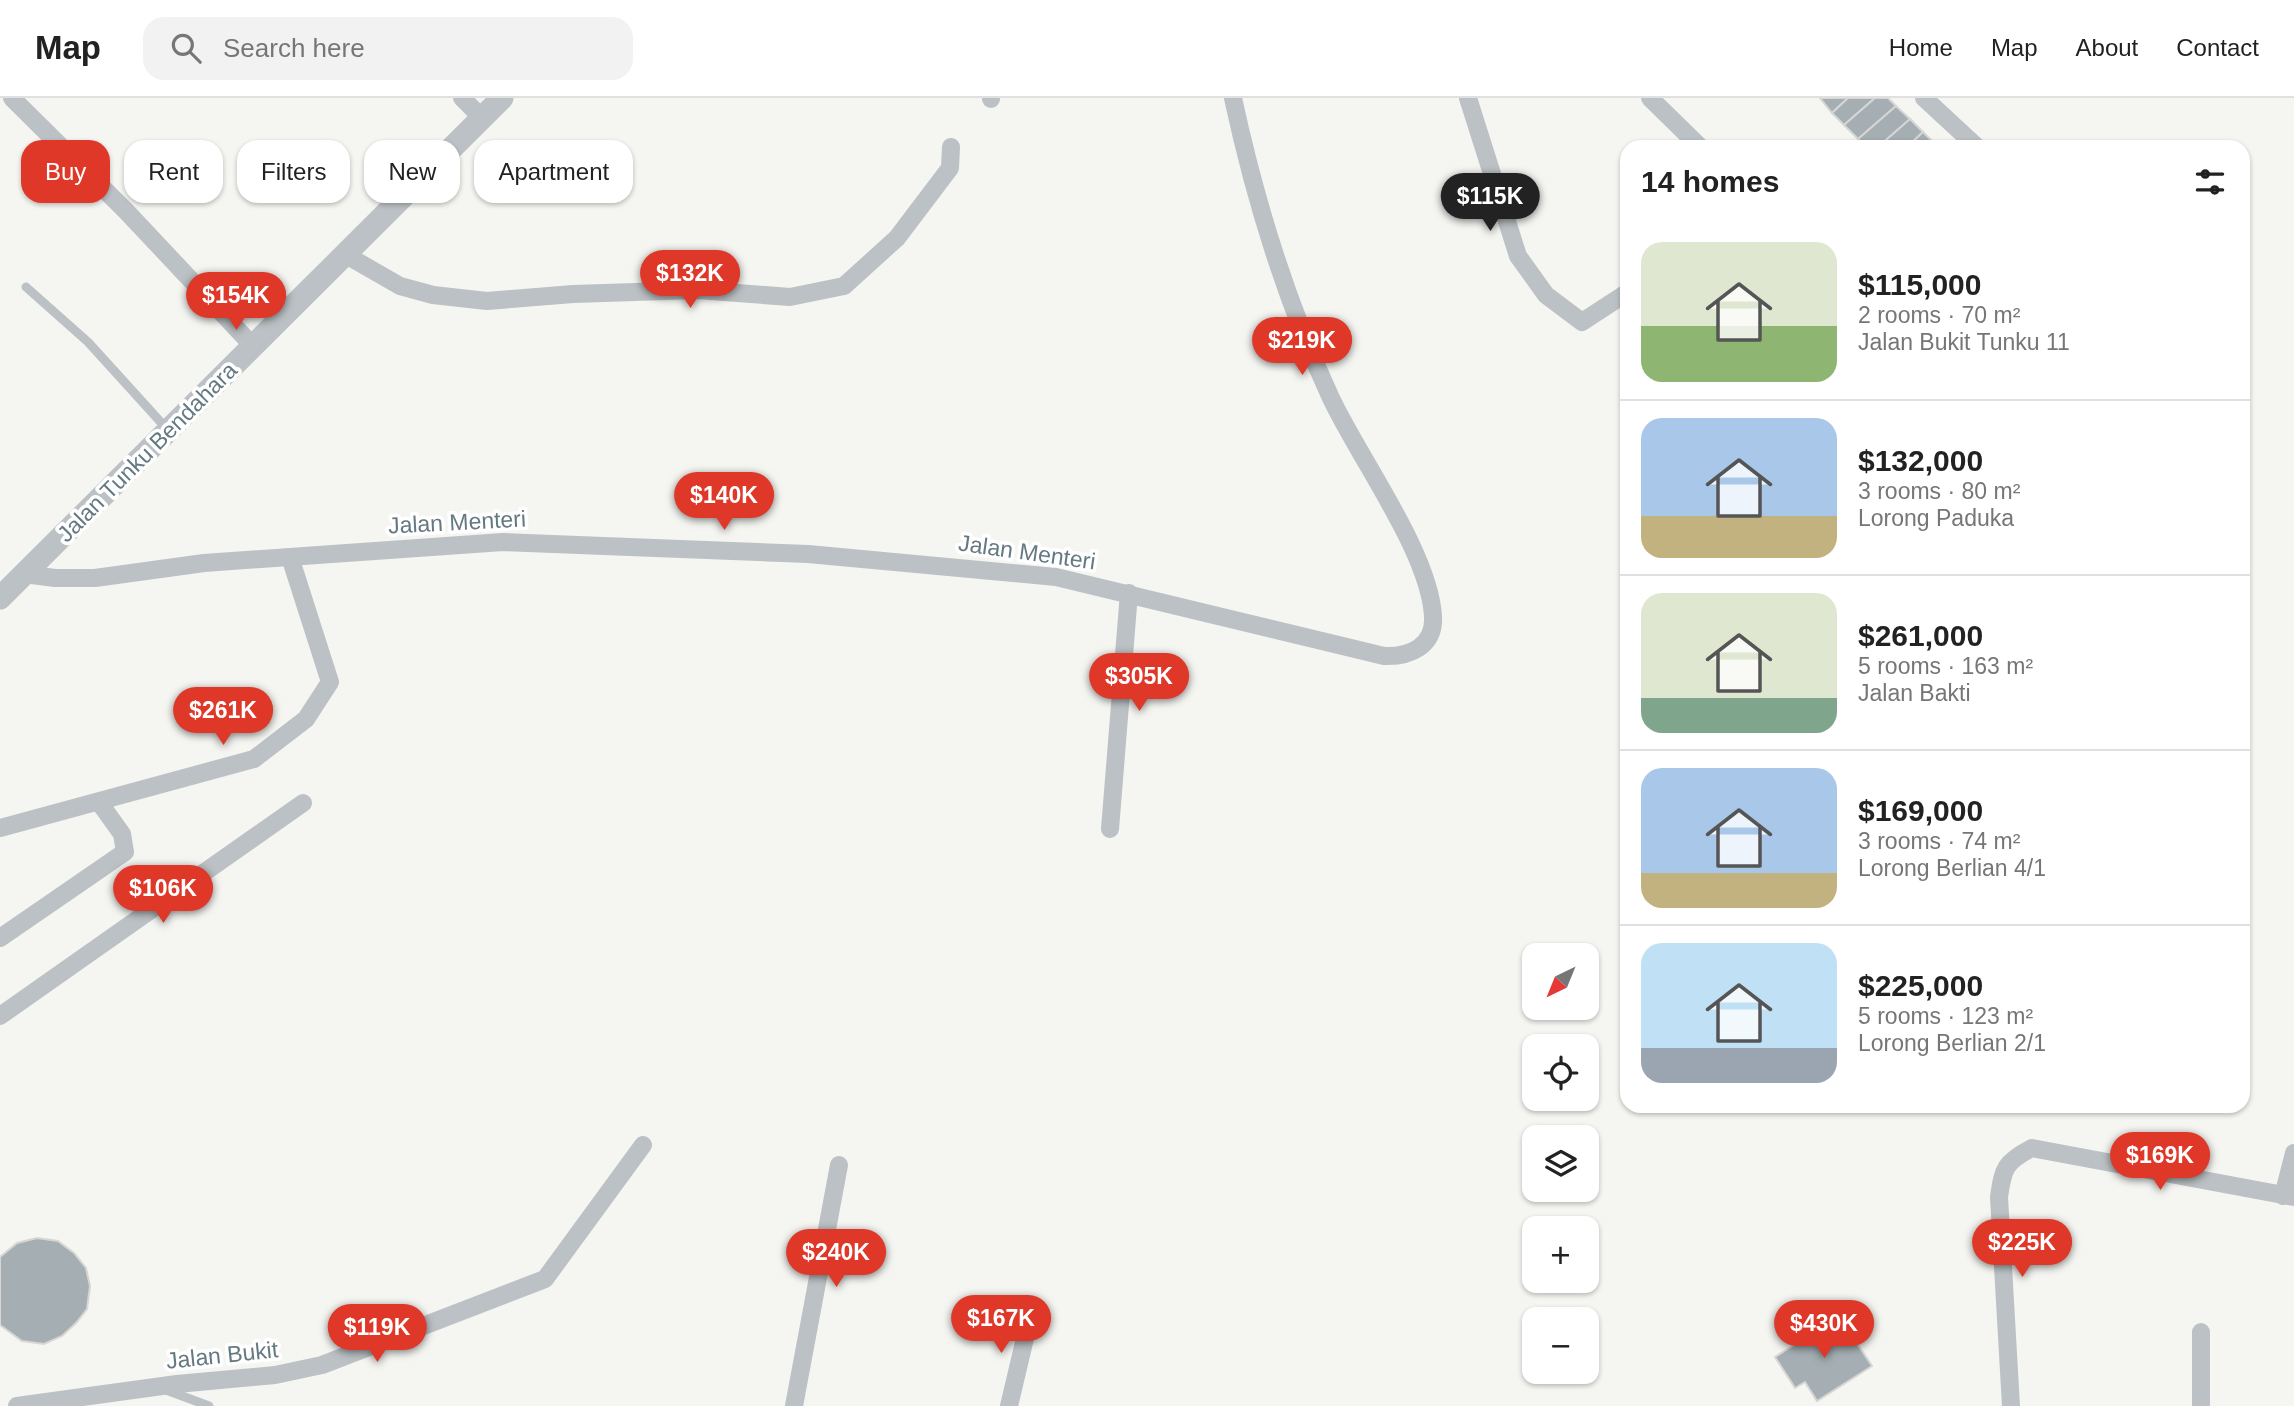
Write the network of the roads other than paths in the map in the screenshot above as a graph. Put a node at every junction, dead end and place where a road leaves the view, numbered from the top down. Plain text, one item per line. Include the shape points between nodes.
1 (12, 98) edge
2 (462, 98) edge
3 (502, 98) edge
4 (1233, 98) edge
5 (1468, 98) edge
6 (1650, 98) edge
7 (1924, 98) edge
8 (482, 118) junction
9 (1693, 140) edge
10 (1969, 140) edge
11 (951, 147) dead end
12 (346, 255) junction
13 (26, 287) dead end
14 (1620, 297) edge
15 (253, 346) junction
16 (169, 430) junction
17 (290, 557) junction
18 (9, 585) edge
19 (1129, 593) junction
20 (99, 802) junction
21 (303, 803) dead end
22 (0, 828) edge
23 (1110, 830) dead end
24 (0, 938) edge
25 (0, 1016) edge
26 (643, 1145) dead end
27 (2294, 1153) edge
28 (839, 1165) dead end
29 (2289, 1196) edge
30 (1031, 1313) dead end
31 (2201, 1332) dead end
32 (158, 1387) junction
33 (17, 1406) edge
34 (209, 1406) edge
35 (794, 1406) edge
36 (1009, 1406) edge
37 (2011, 1406) edge
38 (2202, 1406) edge

1 - 15 street
2 - 8 street
3 - 8 street, Jalan Tunku Bendahara
4 - 19 street, Jalan Menteri via 1273,253 1330,396 1411,547 1427,584 1434,618 1430,635 1419,649 1403,657 1384,656
5 - 14 street via 1518,256 1546,295 1582,322
6 - 9 street
7 - 10 street
8 - 12 street, Jalan Tunku Bendahara
11 - 12 street via 950,168 897,238 844,286 790,297 697,290 487,301 400,286
12 - 15 street, Jalan Tunku Bendahara
13 - 16 lane via 88,342
15 - 16 street, Jalan Tunku Bendahara
16 - 18 street, Jalan Tunku Bendahara
17 - 18 street, Jalan Menteri
17 - 19 street, Jalan Menteri via 503,542 808,554 1056,576
17 - 20 street via 330,682 306,719 254,759
19 - 23 street
20 - 22 street
20 - 24 street via 122,834 125,852
21 - 25 street
26 - 32 street, Jalan Bukit via 545,1279 322,1365 275,1376
27 - 29 street
28 - 35 street
29 - 37 street via 2032,1148 2015,1157 2003,1169 2000,1197
30 - 36 street
31 - 38 street
32 - 33 street, Jalan Bukit
32 - 34 lane

